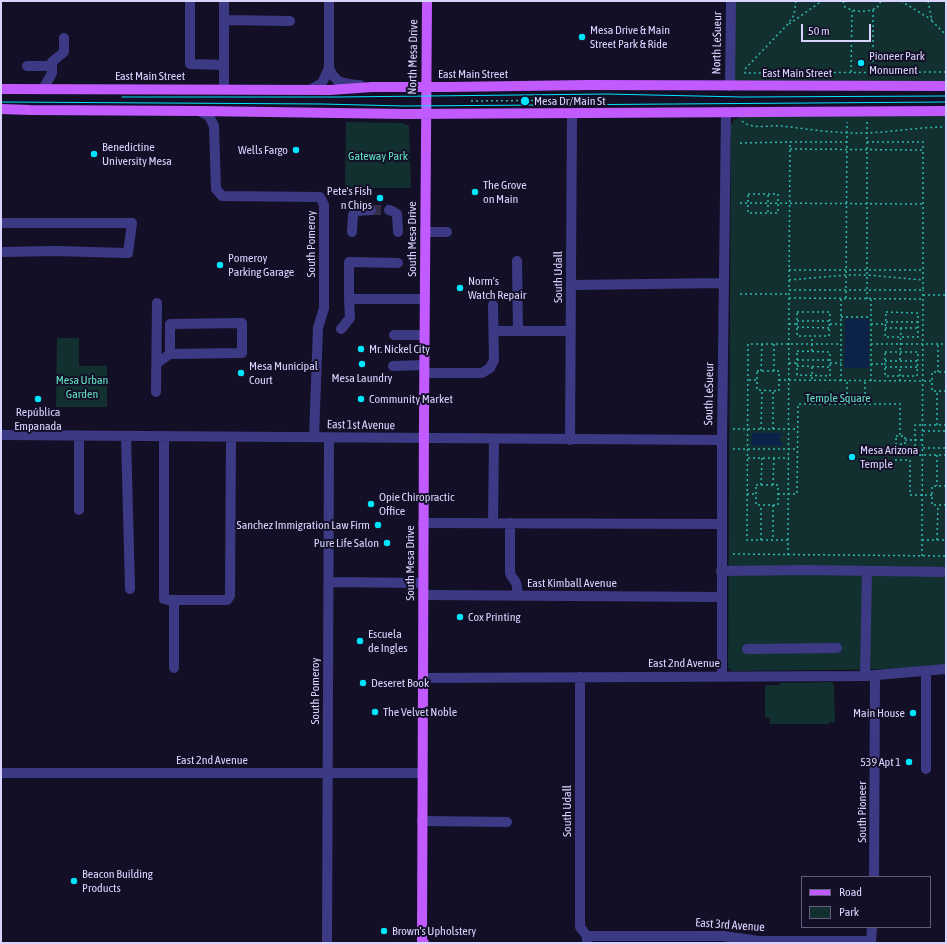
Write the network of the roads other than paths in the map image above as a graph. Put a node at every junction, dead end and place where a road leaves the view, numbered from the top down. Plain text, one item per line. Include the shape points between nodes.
1 (190, 1) edge
2 (224, 1) edge
3 (329, 1) edge
4 (427, 1) edge
5 (731, 1) edge
6 (224, 20) junction
7 (290, 21) dead end
8 (64, 38) dead end
9 (224, 65) junction
10 (27, 66) dead end
11 (329, 68) junction
12 (52, 69) junction
13 (372, 86) junction
14 (426, 86) junction
15 (730, 86) junction
16 (946, 86) edge
17 (1, 89) edge
18 (44, 90) junction
19 (61, 90) junction
20 (224, 90) junction
21 (310, 90) junction
22 (1, 109) edge
23 (199, 111) junction
24 (232, 111) junction
25 (946, 111) edge
26 (726, 112) junction
27 (425, 114) junction
28 (572, 114) junction
29 (214, 126) junction
30 (371, 210) tunnel mouth
31 (389, 210) dead end
32 (1, 223) edge
33 (352, 232) dead end
34 (398, 232) dead end
35 (425, 232) junction
36 (447, 232) dead end
37 (1, 252) edge
38 (517, 261) dead end
39 (398, 263) dead end
40 (724, 283) junction
41 (571, 285) junction
42 (349, 299) junction
43 (425, 299) junction
44 (157, 303) dead end
45 (494, 305) dead end
46 (341, 329) dead end
47 (494, 331) junction
48 (518, 331) junction
49 (570, 331) junction
50 (394, 335) dead end
51 (424, 335) junction
52 (170, 354) junction
53 (156, 363) junction
54 (393, 366) dead end
55 (424, 369) junction
56 (156, 392) dead end
57 (1, 435) edge
58 (79, 436) junction
59 (126, 436) junction
60 (164, 436) junction
61 (231, 437) junction
62 (314, 437) junction
63 (329, 438) junction
64 (424, 439) junction
65 (494, 440) junction
66 (570, 440) junction
67 (722, 440) junction
68 (79, 510) dead end
69 (424, 523) junction
70 (493, 523) junction
71 (510, 523) junction
72 (722, 524) junction
73 (721, 571) junction
74 (867, 571) junction
75 (946, 572) edge
76 (329, 582) junction
77 (423, 583) junction
78 (130, 589) dead end
79 (423, 595) junction
80 (517, 596) junction
81 (722, 597) junction
82 (174, 600) junction
83 (837, 648) dead end
84 (747, 649) dead end
85 (174, 668) dead end
86 (946, 669) edge
87 (926, 671) junction
88 (722, 676) junction
89 (870, 676) junction
90 (580, 677) junction
91 (423, 678) junction
92 (926, 769) dead end
93 (1, 773) edge
94 (328, 773) junction
95 (422, 773) junction
96 (422, 821) junction
97 (508, 822) dead end
98 (874, 876) edge
99 (872, 928) edge
100 (587, 939) edge
101 (723, 939) edge
102 (422, 942) edge
103 (871, 942) edge
104 (327, 943) edge

1 - 9 street via 190,64
2 - 6 street
3 - 11 street
4 - 14 main road, North Mesa Drive
5 - 15 street, North LeSueur
6 - 7 street
6 - 9 street
8 - 12 street via 64,52 52,62
9 - 20 street
10 - 12 street
11 - 13 street via 334,77 342,83
11 - 21 street via 322,83
12 - 18 street
12 - 19 street
13 - 14 main road, East Main Street
13 - 21 main road, East Main Street
14 - 15 main road, East Main Street
14 - 27 main road, North Mesa Drive
15 - 16 main road, East Main Street
17 - 18 main road, East Main Street
18 - 19 main road, East Main Street
19 - 20 main road, East Main Street
20 - 21 main road, East Main Street
22 - 23 main road
23 - 24 main road
23 - 29 street via 209,116
24 - 27 main road
24 - 29 street via 221,116
25 - 26 main road
26 - 28 main road
26 - 40 street, South LeSueur
27 - 28 main road
27 - 35 main road, South Mesa Drive
28 - 41 street, South Udall
29 - 62 street, South Pomeroy via 216,190 222,196 320,197 324,205 324,308 318,328
30 - 33 street via 356,211 353,215
31 - 34 street via 397,214
32 - 37 street via 132,223 128,253
35 - 36 street
35 - 43 main road, South Mesa Drive
38 - 48 street
39 - 42 street via 349,262
40 - 41 street
40 - 67 street, South LeSueur
41 - 49 street, South Udall
42 - 43 street
42 - 46 street via 350,318
43 - 51 main road, South Mesa Drive
44 - 53 street
45 - 47 street
47 - 48 street
47 - 55 street via 494,360 490,368 482,373
48 - 49 street
49 - 66 street, South Udall
50 - 51 street
51 - 55 main road, South Mesa Drive
52 - 52 street via 242,353 242,323 170,324
52 - 53 street
53 - 56 street
54 - 55 street
55 - 64 main road, South Mesa Drive
57 - 58 street, East 1st Avenue
58 - 59 street, East 1st Avenue
58 - 68 street
59 - 60 street, East 1st Avenue
59 - 78 street
60 - 61 street, East 1st Avenue
60 - 82 street via 164,599
61 - 62 street, East 1st Avenue
61 - 82 street via 230,596 227,600
62 - 63 street, East 1st Avenue
63 - 64 street, East 1st Avenue
63 - 76 street, South Pomeroy
64 - 65 street, East 1st Avenue
64 - 69 main road, South Mesa Drive
65 - 66 street, East 1st Avenue
65 - 70 street
66 - 67 street, East 1st Avenue
67 - 72 street, South LeSueur
69 - 70 street
69 - 77 main road, South Mesa Drive
70 - 71 street
71 - 72 street
71 - 80 street via 510,573 517,585
72 - 73 street, South LeSueur
73 - 74 street
73 - 81 street, South LeSueur
74 - 75 street
74 - 89 street, South Pioneer
76 - 77 street
76 - 94 street, South Pomeroy
77 - 79 main road, South Mesa Drive
79 - 80 street, East Kimball Avenue
79 - 91 main road, South Mesa Drive
80 - 81 street, East Kimball Avenue
81 - 88 street, South LeSueur
82 - 85 street
83 - 84 street
86 - 87 street, East 2nd Avenue
87 - 89 street, East 2nd Avenue
87 - 92 street
88 - 89 street, East 2nd Avenue
88 - 90 street, East 2nd Avenue
89 - 98 street, South Pioneer
90 - 91 street, East 2nd Avenue
90 - 100 street, South Udall via 580,927
91 - 95 main road, South Mesa Drive
93 - 94 street, East 2nd Avenue
94 - 95 street, East 2nd Avenue
94 - 104 street, South Pomeroy
95 - 96 main road, South Mesa Drive
96 - 97 street
96 - 102 main road, South Mesa Drive
99 - 103 street
100 - 101 street, East 3rd Avenue
101 - 103 street, East 3rd Avenue

